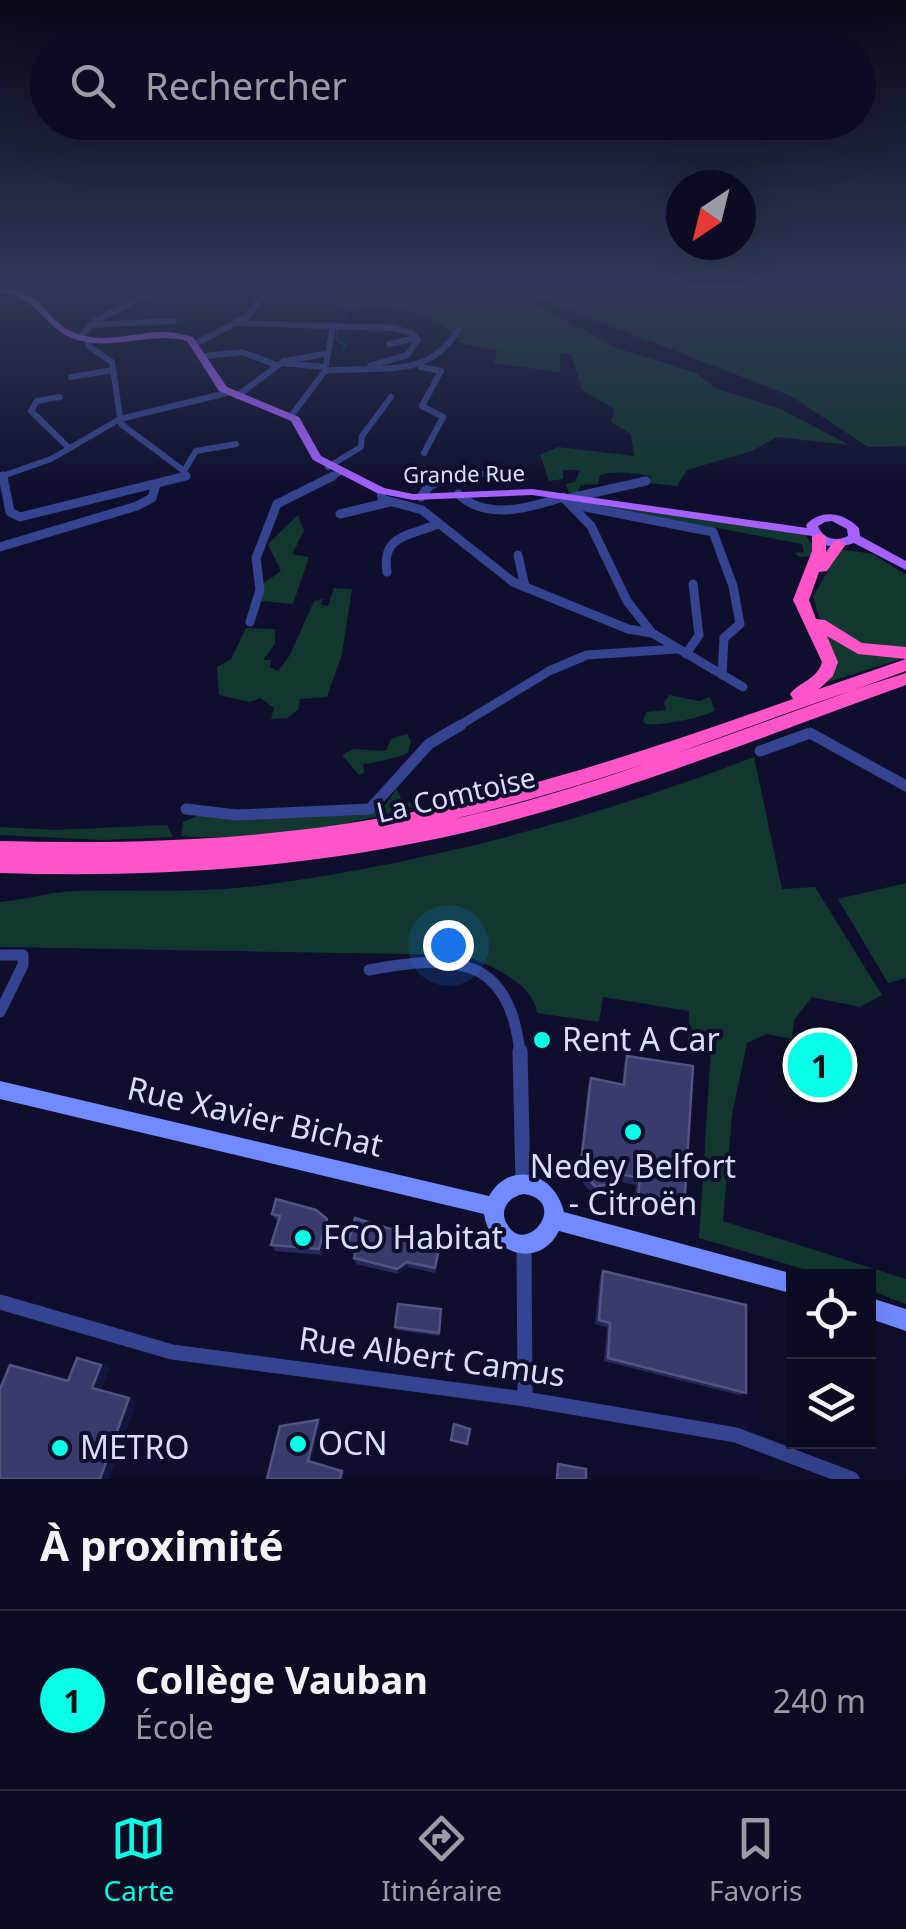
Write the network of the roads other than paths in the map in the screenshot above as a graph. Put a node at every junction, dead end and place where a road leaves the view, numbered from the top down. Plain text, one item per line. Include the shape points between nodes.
1 (106, 356) edge
2 (202, 356) edge
3 (206, 356) edge
4 (250, 356) edge
5 (316, 356) edge
6 (325, 356) edge
7 (407, 356) edge
8 (431, 356) edge
9 (279, 364) junction
10 (370, 366) junction
11 (420, 367) junction
12 (324, 369) junction
13 (113, 370) junction
14 (71, 378) dead end
15 (232, 394) junction
16 (60, 396) dead end
17 (391, 397) dead end
18 (291, 416) junction
19 (120, 419) junction
20 (236, 444) dead end
21 (69, 448) junction
22 (424, 453) dead end
23 (334, 470) junction
24 (523, 470) dead end
25 (185, 474) junction
26 (2, 477) edge
27 (646, 480) dead end
28 (156, 484) junction
29 (381, 491) junction
30 (421, 497) junction
31 (567, 499) junction
32 (390, 502) junction
33 (340, 514) dead end
34 (438, 524) junction
35 (816, 530) junction
36 (847, 541) junction
37 (0, 546) edge
38 (518, 555) dead end
39 (906, 566) edge
40 (387, 572) dead end
41 (694, 584) dead end
42 (525, 587) junction
43 (250, 622) dead end
44 (652, 633) junction
45 (682, 651) junction
46 (906, 653) edge
47 (906, 666) edge
48 (722, 675) junction
49 (906, 679) edge
50 (743, 687) dead end
51 (740, 724) junction
52 (760, 752) dead end
53 (906, 786) edge
54 (186, 809) dead end
55 (0, 849) edge
56 (0, 864) edge
57 (0, 954) edge
58 (369, 970) dead end
59 (0, 1012) edge
60 (0, 1090) edge
61 (522, 1183) junction
62 (496, 1207) junction
63 (552, 1220) junction
64 (524, 1246) junction
65 (786, 1282) edge
66 (0, 1302) edge
67 (876, 1310) edge
68 (906, 1320) edge
69 (524, 1399) junction
70 (852, 1479) edge

1 - 13 street
2 - 15 main road via 212,377
3 - 15 main road
4 - 9 street
5 - 9 street
6 - 12 street
7 - 10 street
8 - 11 street
9 - 12 street
9 - 15 street
10 - 11 street
10 - 12 street
11 - 22 street via 441,371 422,406 443,417
12 - 18 street
13 - 14 street
13 - 19 street
15 - 18 main road
15 - 19 street
16 - 21 street via 37,401 31,411
17 - 23 street via 361,447
18 - 23 main road via 314,455
19 - 21 street
19 - 25 street
20 - 25 street via 196,451
21 - 26 street
23 - 29 main road, Grande Rue
23 - 43 street via 277,504 256,558 260,590
24 - 30 street via 446,475
25 - 28 street
26 - 28 street via 10,512 20,516
27 - 31 street
28 - 37 street via 152,498 137,506
29 - 30 main road, Grande Rue
29 - 32 street via 380,498
30 - 31 main road, Grande Rue via 511,491
31 - 35 main road, Grande Rue
31 - 44 street via 591,526 628,601
31 - 48 street via 713,532 740,624 724,638
32 - 33 street
32 - 34 street via 422,510
34 - 40 street via 389,544
34 - 42 street via 498,574
35 - 36 main road
35 - 36 main road via 844,521 855,531
35 - 51 highway via 819,551 801,600 829,651 828,670 814,686
36 - 39 main road
36 - 46 highway via 827,557 810,596 813,616 846,643
38 - 42 street
41 - 45 street via 699,635
42 - 44 street
44 - 45 street
45 - 48 street
45 - 54 street via 572,660 439,736 370,809
47 - 51 highway, La Comtoise
48 - 50 street
49 - 56 highway, La Comtoise via 594,789 433,831 222,862
51 - 55 highway, La Comtoise via 529,792 345,832 164,850
52 - 53 street via 810,732
57 - 59 street via 23,956
58 - 61 street via 397,962 474,966 505,988 518,1017
60 - 62 main road, Rue Xavier Bichat
61 - 62 main road via 505,1190
61 - 63 main road via 548,1198
62 - 64 main road via 506,1238
63 - 64 main road via 546,1236
63 - 65 main road
64 - 69 street
66 - 69 street, Rue Albert Camus via 172,1352
67 - 68 main road
69 - 70 street, Rue Albert Camus via 736,1434

